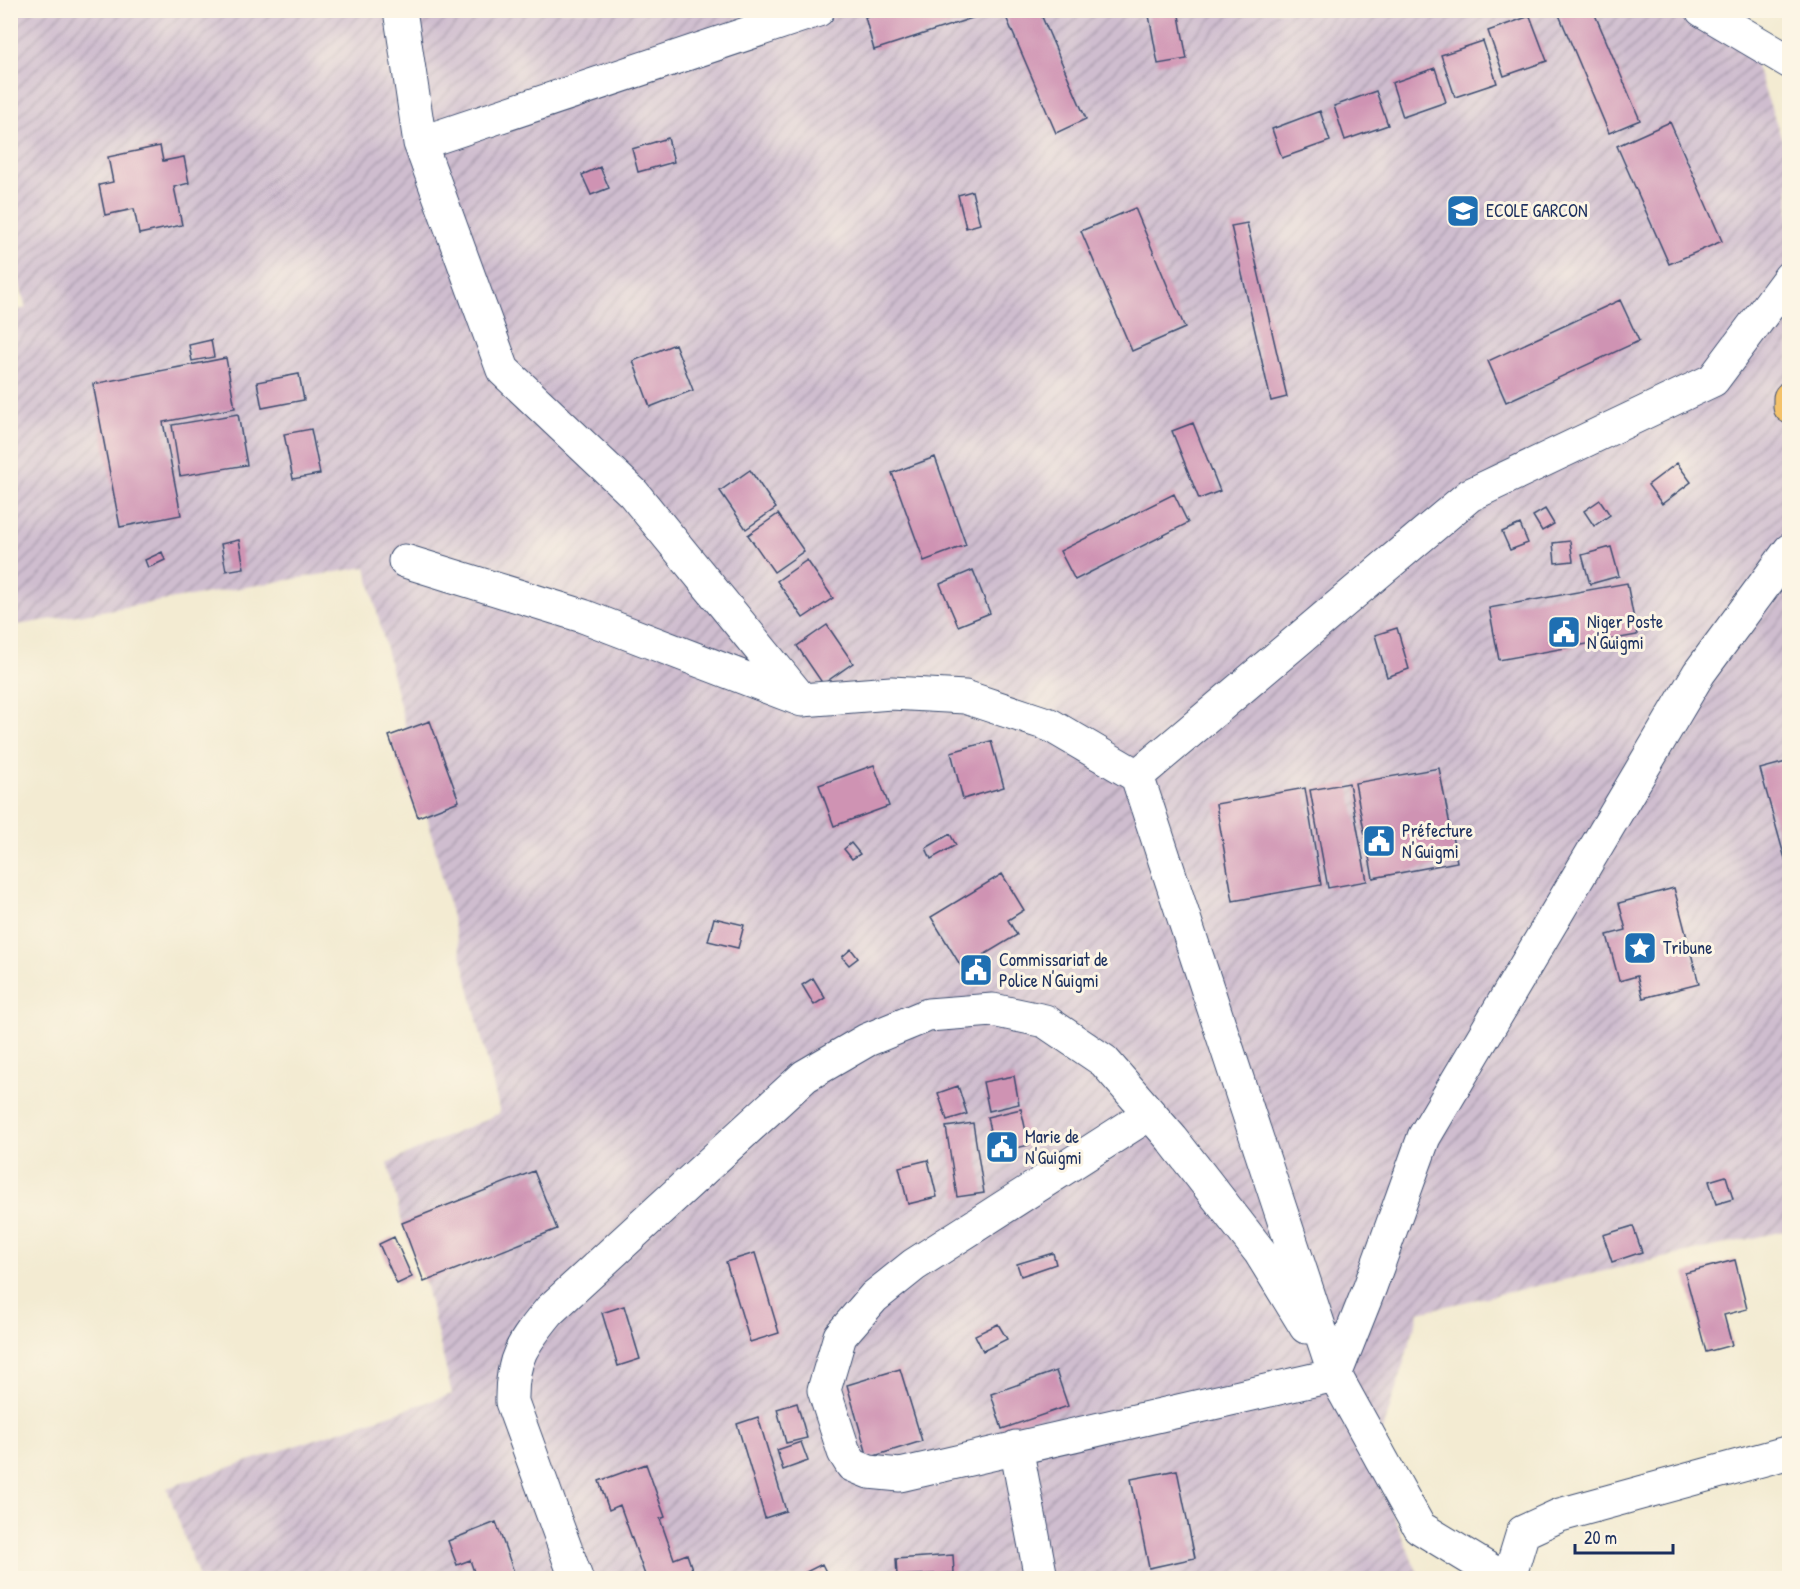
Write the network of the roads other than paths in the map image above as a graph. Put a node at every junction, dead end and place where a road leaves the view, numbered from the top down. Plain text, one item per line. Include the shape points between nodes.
1 (400, 10) edge
2 (818, 10) edge
3 (1702, 10) edge
4 (1790, 62) edge
5 (420, 143) junction
6 (1790, 277) edge
7 (1790, 399) edge
8 (1790, 407) edge
9 (1790, 550) edge
10 (405, 561) dead end
11 (802, 700) junction
12 (1137, 776) junction
13 (1149, 1113) junction
14 (1335, 1375) junction
15 (1016, 1448) junction
16 (1790, 1452) edge
17 (576, 1578) edge
18 (1041, 1578) edge
19 (1503, 1578) edge
20 (1509, 1578) edge

1 - 5 street
2 - 5 street
3 - 4 street
5 - 11 street via 503,370 633,493
6 - 12 street via 1713,380 1470,495
7 - 8 main road
9 - 14 street via 1699,673 1424,1137
10 - 11 street via 583,616
11 - 12 street via 891,693 965,697 1050,725
12 - 14 street
13 - 14 street via 1260,1252
13 - 15 street via 914,1265 874,1297 840,1336 824,1390 852,1466 900,1475
13 - 17 street via 1104,1061 1045,1021 993,1010 928,1014 867,1040 805,1076 550,1310 517,1357 511,1382 512,1402
14 - 15 street
14 - 19 street via 1419,1527
15 - 18 street
16 - 20 street via 1560,1515 1523,1532

